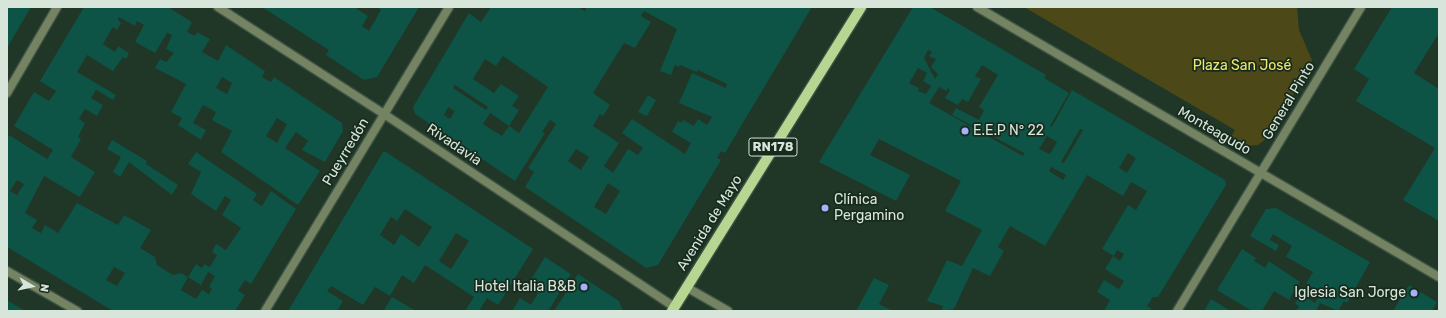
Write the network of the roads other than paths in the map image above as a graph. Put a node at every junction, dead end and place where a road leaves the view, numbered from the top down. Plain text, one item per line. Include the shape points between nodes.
1 (57, 7) edge
2 (218, 7) edge
3 (449, 7) edge
4 (861, 7) edge
5 (977, 7) edge
6 (1361, 7) edge
7 (7, 93) edge
8 (384, 114) junction
9 (1260, 174) junction
10 (7, 271) edge
11 (1439, 277) edge
12 (686, 287) junction
13 (673, 309) edge
14 (77, 311) edge
15 (265, 311) edge
16 (728, 311) edge
17 (1177, 311) edge

1 - 7 street
2 - 8 street, Rivadavia
3 - 8 street, Pueyrredón
4 - 12 main road, Avenida de Mayo / RN178
5 - 9 street, Monteagudo
6 - 9 street, General Pinto
8 - 13 street, Rivadavia
8 - 15 street, Pueyrredón
9 - 11 street, Monteagudo
9 - 17 street, General Pinto
10 - 14 street
12 - 13 main road, Avenida de Mayo / RN178
12 - 16 street

